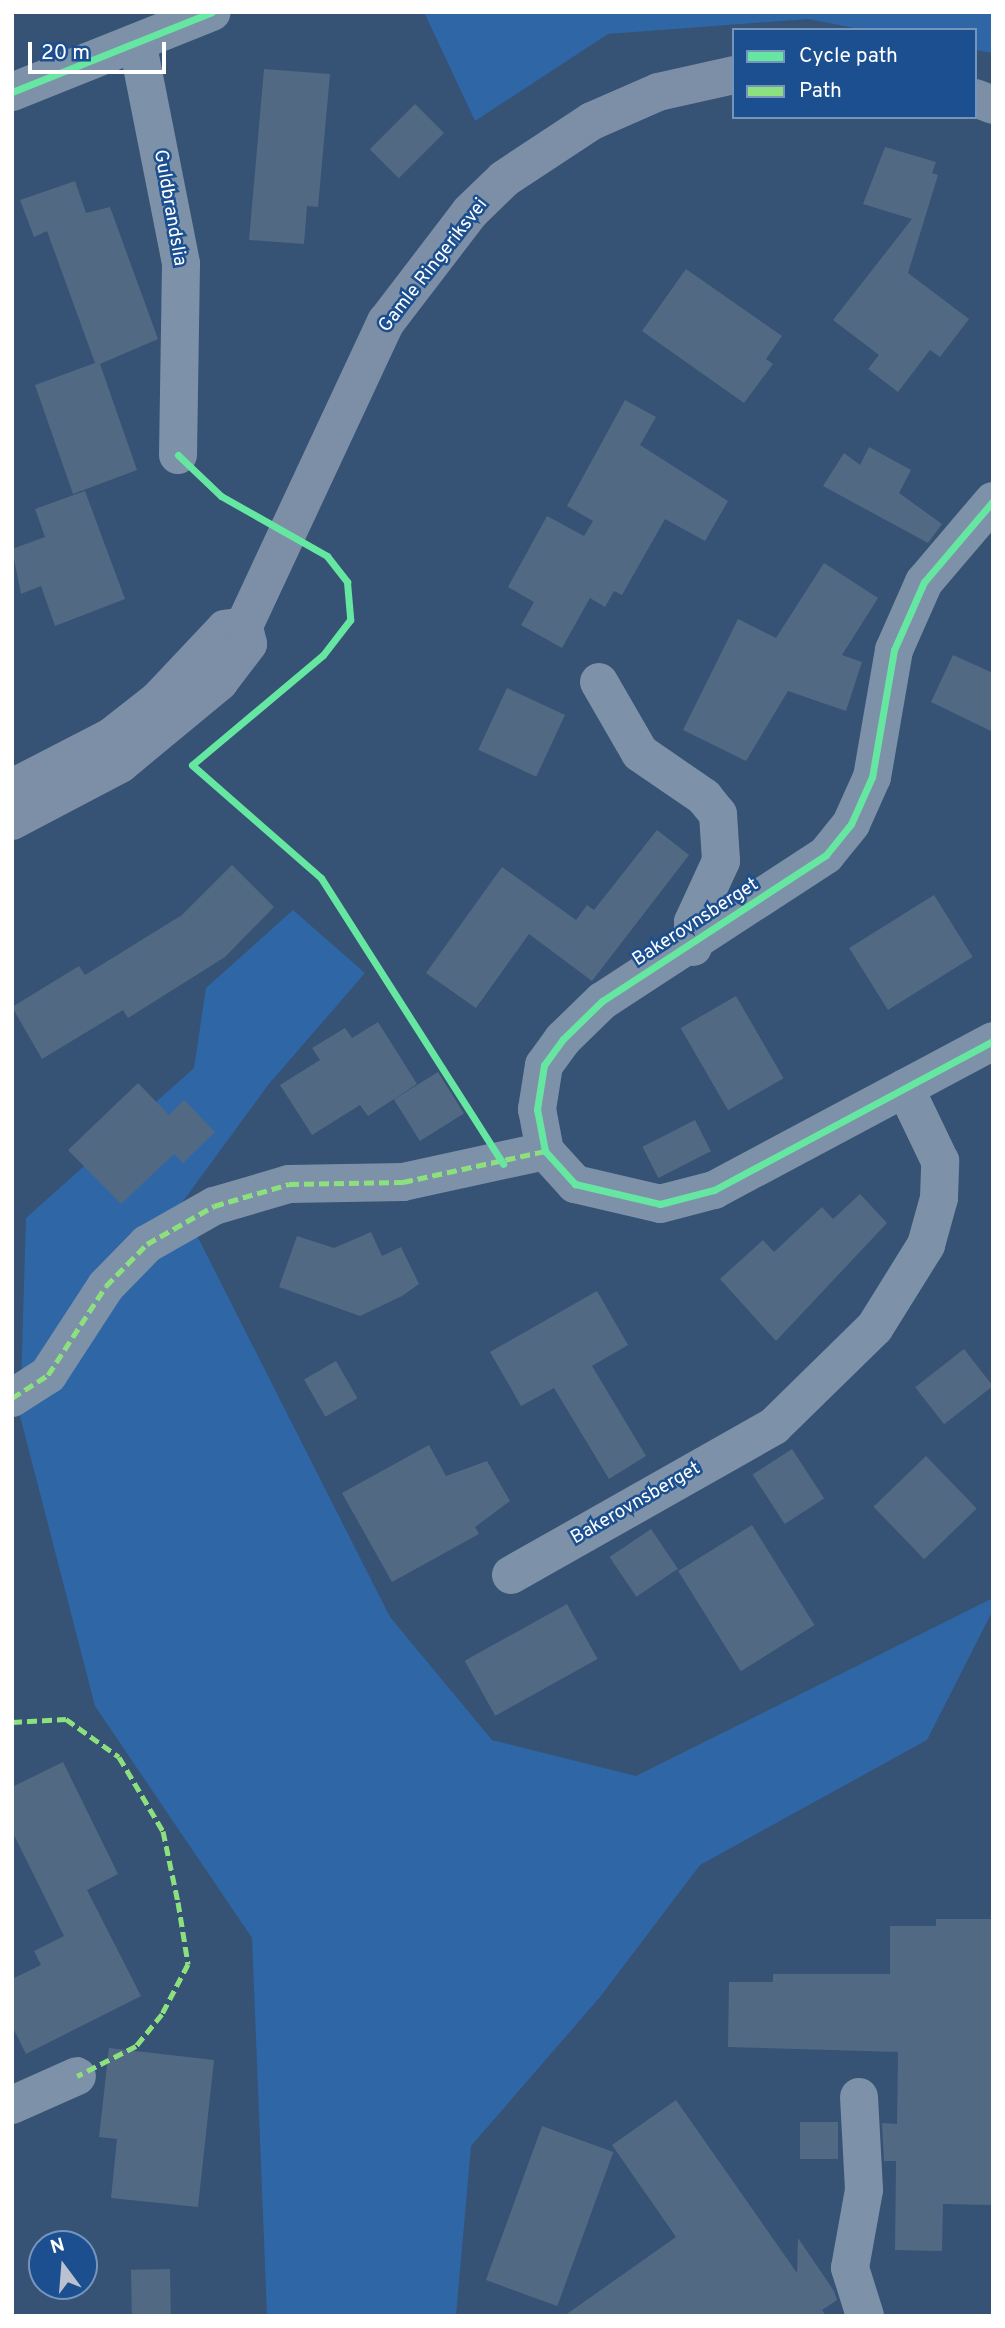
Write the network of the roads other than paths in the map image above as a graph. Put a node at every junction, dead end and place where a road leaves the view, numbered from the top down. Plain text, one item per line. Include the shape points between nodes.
1 (212, 12) edge
2 (138, 46) junction
3 (732, 75) edge
4 (12, 92) edge
5 (178, 455) dead end
6 (993, 501) edge
7 (244, 626) junction
8 (599, 682) dead end
9 (12, 788) edge
10 (12, 821) edge
11 (693, 947) junction
12 (993, 1041) edge
13 (905, 1088) junction
14 (545, 1151) junction
15 (12, 1398) edge
16 (511, 1575) dead end
17 (78, 2076) dead end
18 (859, 2097) dead end
19 (12, 2105) edge
20 (865, 2316) edge

1 - 2 street
2 - 4 street
2 - 5 street, Guldbrandslia via 181,264
3 - 7 main road, Gamle Ringeriksvei via 658,92 592,121 504,179 470,212 386,322
6 - 11 street, Bakerovnsberget via 919,593 894,650 872,776 851,824 826,855
7 - 9 main road via 225,629 168,691 111,737
7 - 10 main road, Gamle Ringeriksvei via 248,644 197,706 120,764
8 - 11 street via 640,753 704,797 718,814 721,861 694,922
11 - 14 street, Bakerovnsberget via 602,1001 563,1038 544,1066 537,1109
12 - 13 street
13 - 14 street via 714,1190 660,1204 575,1184
13 - 16 street, Bakerovnsberget via 940,1161 939,1198 926,1245 875,1327 774,1426
14 - 15 street via 450,1176 289,1184 214,1206 146,1244 106,1286 48,1375
17 - 19 street
18 - 20 street via 864,2190 850,2268

